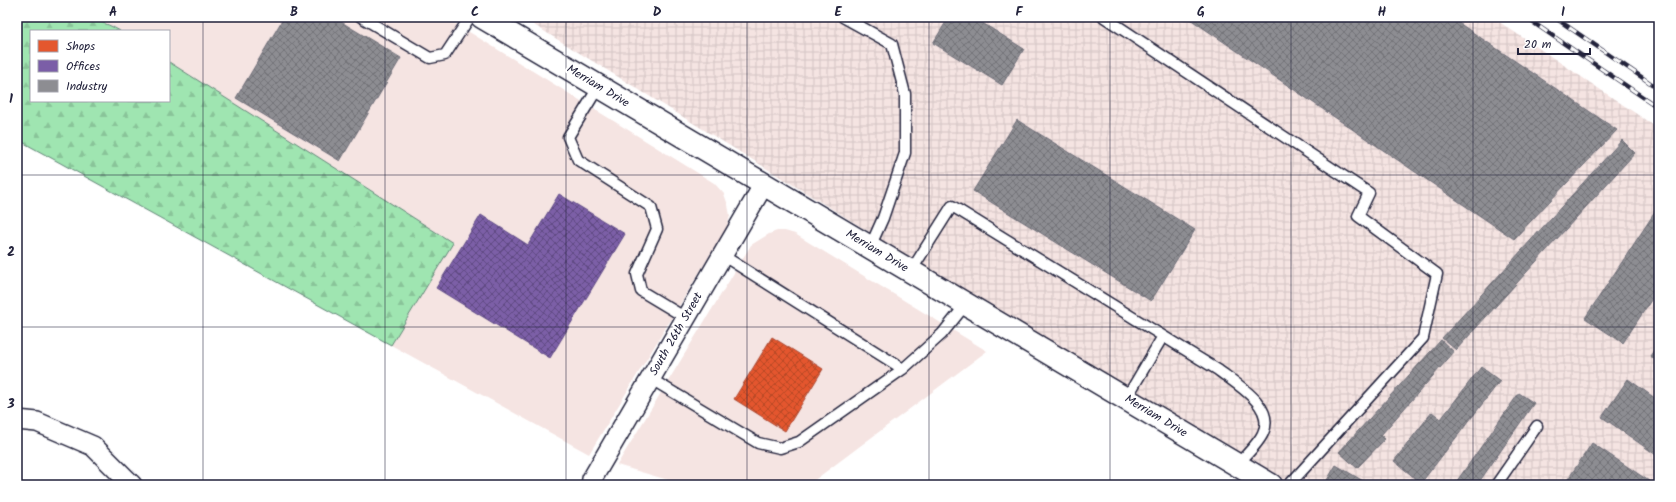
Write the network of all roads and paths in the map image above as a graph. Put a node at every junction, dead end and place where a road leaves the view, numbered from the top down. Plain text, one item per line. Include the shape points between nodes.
1 (361, 17) edge
2 (470, 17) edge
3 (482, 17) edge
4 (842, 17) edge
5 (1104, 17) edge
6 (599, 86) junction
7 (764, 184) junction
8 (870, 247) junction
9 (722, 255) junction
10 (911, 271) junction
11 (966, 304) junction
12 (686, 318) junction
13 (1163, 336) junction
14 (903, 369) junction
15 (651, 379) junction
16 (1126, 398) junction
17 (17, 420) edge
18 (1537, 426) dead end
19 (1238, 465) junction
20 (132, 485) edge
21 (591, 485) edge
22 (1271, 485) edge
23 (1289, 485) edge
24 (1496, 485) edge

1 - 2 lane via 430,58 445,55
3 - 6 main road, Merriam Drive
4 - 8 lane via 892,44 905,94 905,153 883,218
5 - 23 lane via 1368,193 1358,216 1437,274 1423,338
6 - 7 main road, Merriam Drive
6 - 12 lane via 568,137 578,160 651,207 657,229 637,274 641,291
7 - 8 main road, Merriam Drive
7 - 9 street, South 26th Street
8 - 10 main road, Merriam Drive
9 - 12 street, South 26th Street
9 - 14 lane
10 - 11 main road, Merriam Drive
10 - 13 lane via 952,206
11 - 14 lane via 942,334
11 - 16 main road, Merriam Drive
12 - 15 street, South 26th Street
13 - 16 lane
13 - 19 lane via 1218,370 1255,398 1263,409 1266,424 1263,434
14 - 15 lane via 799,442 780,448 758,444
15 - 21 street, South 26th Street via 592,479
16 - 19 main road, Merriam Drive
17 - 20 street via 37,422 93,446
18 - 24 lane
19 - 22 main road, Merriam Drive

